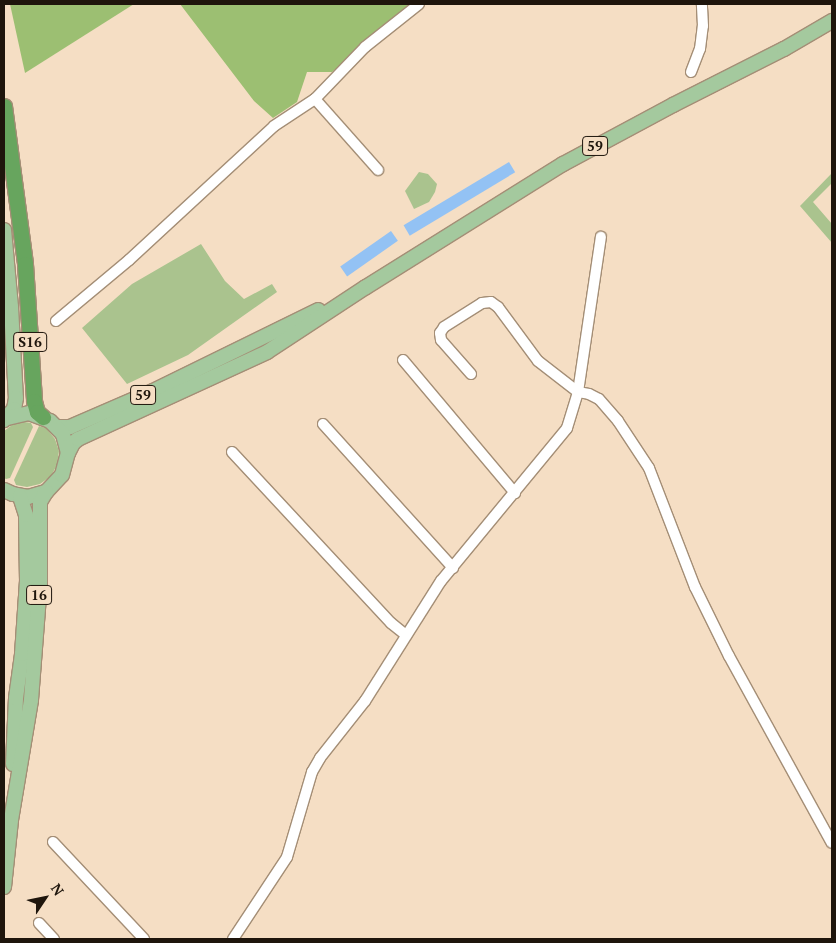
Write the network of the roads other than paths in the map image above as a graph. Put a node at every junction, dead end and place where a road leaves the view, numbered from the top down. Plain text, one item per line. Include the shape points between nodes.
1 (419, 4) edge
2 (702, 4) edge
3 (832, 22) edge
4 (691, 72) dead end
5 (315, 99) junction
6 (4, 106) edge
7 (378, 170) dead end
8 (4, 230) edge
9 (601, 237) dead end
10 (366, 287) junction
11 (56, 321) dead end
12 (403, 360) dead end
13 (471, 374) dead end
14 (578, 392) junction
15 (43, 417) junction
16 (6, 419) edge
17 (323, 424) dead end
18 (57, 426) junction
19 (232, 452) dead end
20 (68, 453) junction
21 (4, 490) edge
22 (46, 492) junction
23 (515, 493) junction
24 (20, 496) junction
25 (453, 568) junction
26 (406, 635) junction
27 (11, 820) junction
28 (53, 842) dead end
29 (832, 843) edge
30 (4, 887) edge
31 (39, 923) dead end
32 (54, 939) edge
33 (144, 939) edge
34 (233, 939) edge

1 - 5 street via 365,47
2 - 4 street via 700,50
3 - 10 main road, 59 via 563,164
5 - 7 street
5 - 11 street via 274,126 124,266
6 - 15 highway, S16 via 25,264 34,401 37,412
8 - 16 main road, S16 via 16,398 14,409
9 - 14 street
10 - 18 main road, 59 via 153,391 70,427
10 - 20 main road, 59 via 267,352 78,439
12 - 23 street
13 - 14 street via 441,340 440,333 444,327 482,303 491,302 538,361
14 - 23 street via 567,428
14 - 29 street via 599,399 649,468 695,587
15 - 16 main road via 29,413
15 - 18 main road
17 - 25 street
18 - 20 main road
19 - 26 street via 391,623
20 - 22 main road, 16 via 62,476
21 - 24 main road
22 - 24 main road
22 - 27 main road, 16 via 40,502 40,583 31,700
23 - 25 street
24 - 27 main road, 16 via 26,515 27,581 16,698
25 - 26 street
26 - 34 street via 365,701 312,772 286,857
27 - 30 main road, 16
28 - 33 street
31 - 32 street

